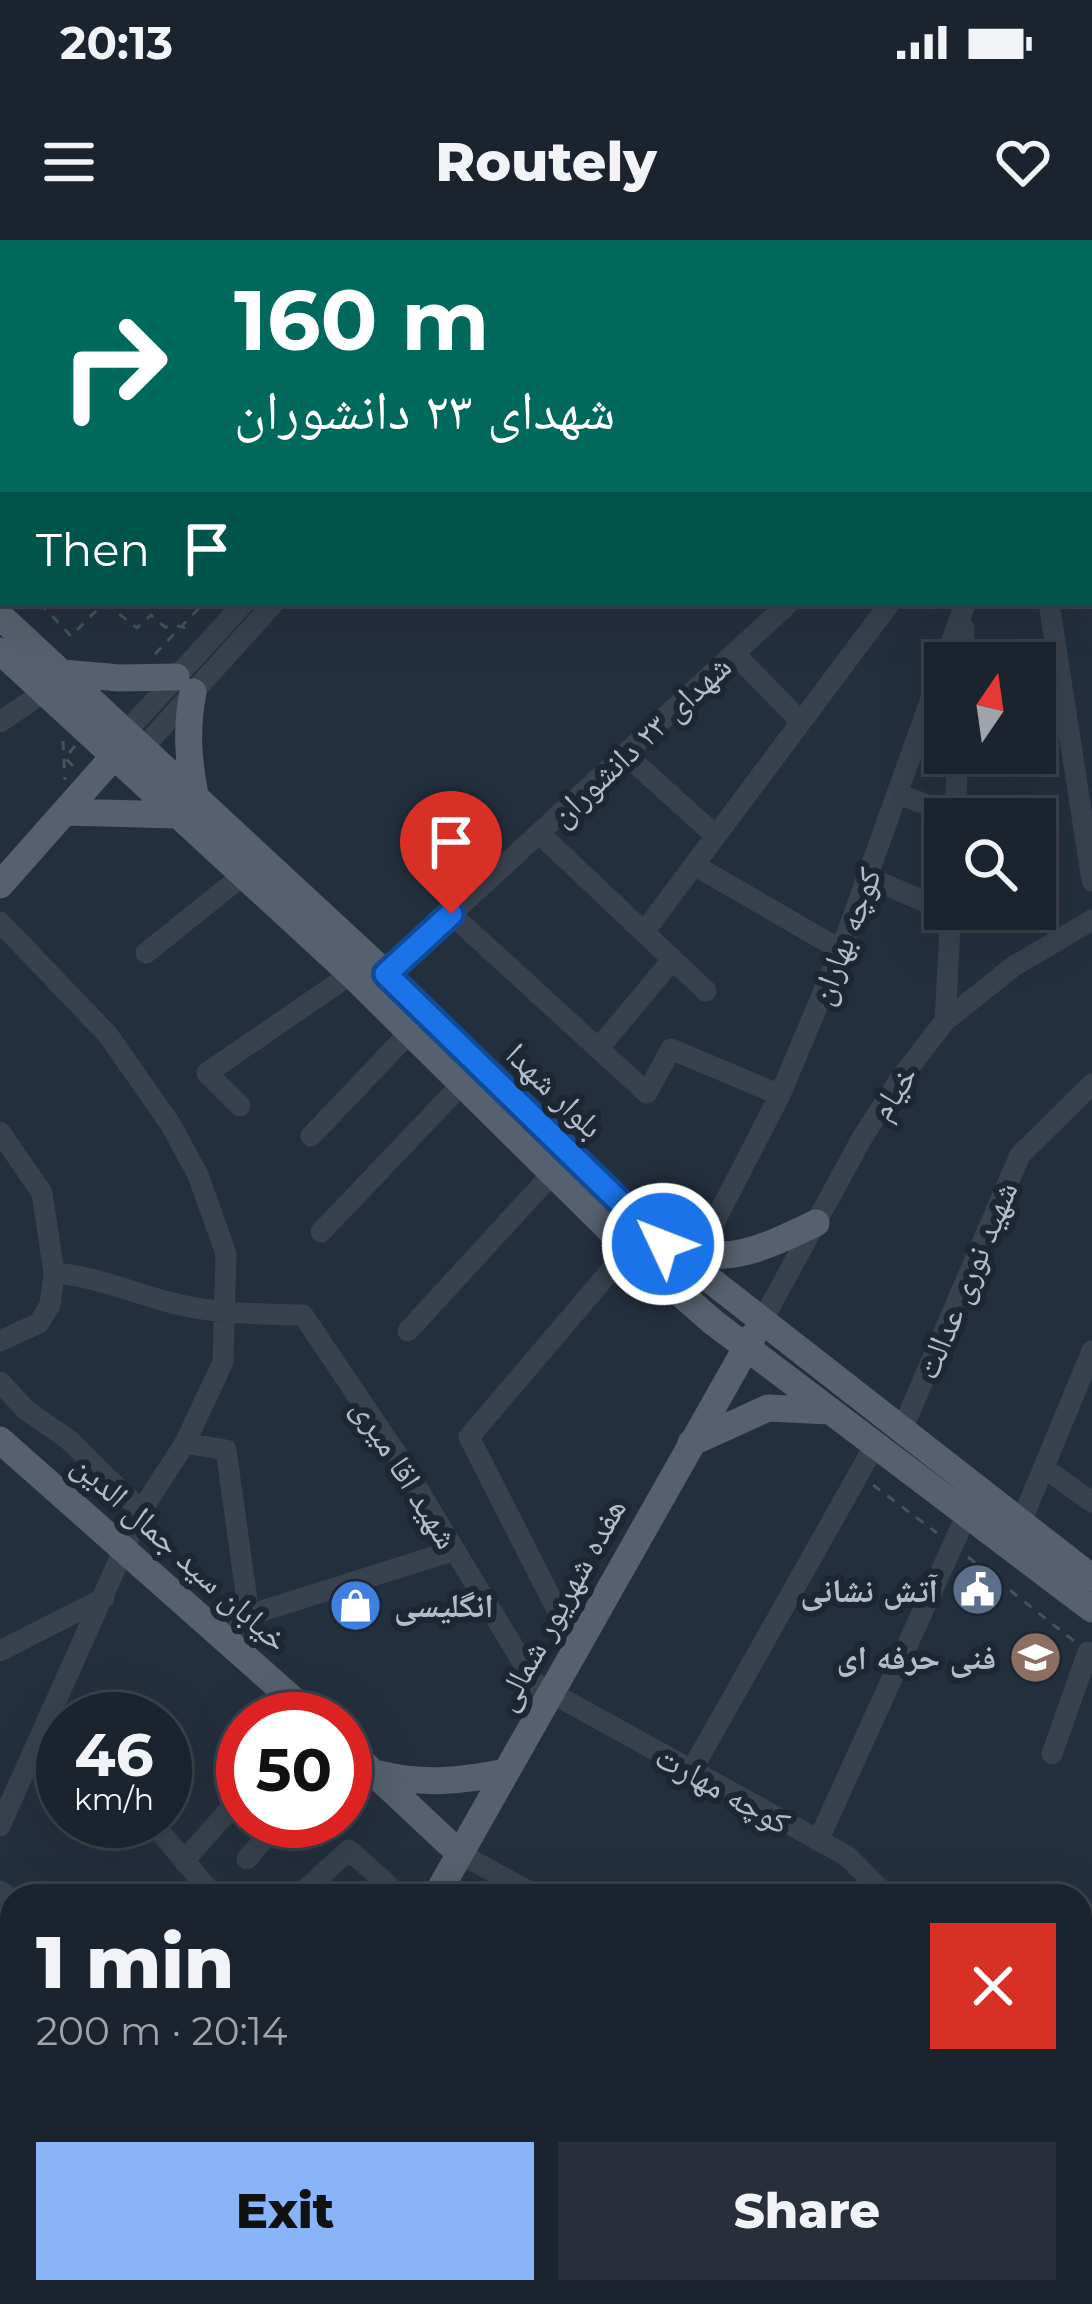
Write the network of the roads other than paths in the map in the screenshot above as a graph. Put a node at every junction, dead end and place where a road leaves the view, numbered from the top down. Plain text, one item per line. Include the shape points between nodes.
1 (241, 606) edge
2 (271, 606) edge
3 (786, 606) edge
4 (888, 606) edge
5 (964, 606) edge
6 (965, 606) edge
7 (1048, 606) edge
8 (0, 616) edge
9 (963, 642) edge
10 (0, 652) edge
11 (734, 653) junction
12 (54, 682) junction
13 (185, 684) junction
14 (0, 722) edge
15 (801, 722) junction
16 (129, 744) junction
17 (625, 754) junction
18 (898, 794) junction
19 (924, 804) edge
20 (186, 805) junction
21 (65, 812) junction
22 (538, 833) junction
23 (716, 836) junction
24 (694, 865) junction
25 (242, 876) junction
26 (869, 878) junction
27 (1092, 881) edge
28 (0, 885) edge
29 (924, 900) edge
30 (451, 914) junction
31 (1092, 920) edge
32 (0, 922) edge
33 (949, 930) edge
34 (644, 932) junction
35 (841, 950) junction
36 (146, 953) dead end
37 (673, 959) junction
38 (351, 974) junction
39 (386, 974) junction
40 (706, 991) dead end
41 (945, 1021) junction
42 (410, 1032) junction
43 (598, 1048) junction
44 (463, 1083) junction
45 (1092, 1084) edge
46 (781, 1095) junction
47 (240, 1106) dead end
48 (0, 1132) edge
49 (311, 1136) dead end
50 (553, 1174) junction
51 (816, 1223) junction
52 (321, 1232) dead end
53 (629, 1250) junction
54 (676, 1260) junction
55 (54, 1273) junction
56 (224, 1312) junction
57 (761, 1323) junction
58 (408, 1331) dead end
59 (0, 1341) edge
60 (745, 1347) junction
61 (1092, 1351) edge
62 (0, 1382) edge
63 (814, 1382) junction
64 (830, 1411) junction
65 (901, 1432) junction
66 (0, 1440) edge
67 (185, 1443) junction
68 (692, 1443) junction
69 (875, 1445) junction
70 (1044, 1468) junction
71 (1092, 1502) edge
72 (141, 1511) junction
73 (967, 1514) junction
74 (1021, 1522) junction
75 (455, 1550) junction
76 (125, 1551) junction
77 (1092, 1578) edge
78 (104, 1598) junction
79 (1092, 1609) edge
80 (249, 1615) junction
81 (227, 1640) junction
82 (576, 1646) junction
83 (0, 1651) edge
84 (1088, 1652) road end
85 (276, 1685) junction
86 (275, 1692) edge
87 (284, 1692) edge
88 (548, 1696) junction
89 (1052, 1754) dead end
90 (693, 1768) junction
91 (372, 1770) edge
92 (506, 1772) junction
93 (375, 1773) junction
94 (0, 1826) edge
95 (216, 1832) edge
96 (818, 1840) junction
97 (173, 1848) edge
98 (256, 1848) edge
99 (459, 1853) junction
100 (247, 1858) dead end
101 (184, 1861) junction
102 (204, 1884) edge
103 (311, 1884) edge
104 (381, 1884) edge
105 (442, 1884) edge
106 (515, 1884) edge
107 (875, 1884) edge

1 - 13 street via 204,646
2 - 13 street
3 - 11 street, شهدای ۲۳ دانشوران
4 - 15 street
5 - 18 street, کوچه بهاران
6 - 9 street
7 - 27 street
8 - 12 main road, بلوار شهدا
10 - 12 main road, بلوار شهدا
11 - 15 street
11 - 17 street, شهدای ۲۳ دانشوران
12 - 13 main road
12 - 14 street
12 - 16 main road, بلوار شهدا
13 - 16 street
13 - 20 main road
15 - 23 street
16 - 20 main road, بلوار شهدا
16 - 21 main road
17 - 22 street, شهدای ۲۳ دانشوران
17 - 23 street
18 - 19 street
18 - 26 street, کوچه بهاران
20 - 21 main road
20 - 25 main road, بلوار شهدا
20 - 39 main road, بلوار شهدا
21 - 28 main road
22 - 30 street, شهدای ۲۳ دانشوران
22 - 34 street
23 - 24 street
24 - 34 street
24 - 35 street
25 - 36 street
25 - 38 main road, بلوار شهدا
26 - 29 street
26 - 35 street, کوچه بهاران
30 - 39 street, شهدای ۲۳ دانشوران
30 - 43 street
31 - 41 street, خیام via 1014,965
32 - 56 street via 108,1035 171,1125 226,1254
33 - 41 street
34 - 37 street
35 - 46 street, کوچه بهاران
37 - 40 street
37 - 43 street
38 - 42 main road, بلوار شهدا
38 - 47 street via 207,1073
39 - 54 main road, بلوار شهدا
41 - 51 street, خیام via 887,1099
42 - 44 main road, بلوار شهدا
42 - 49 street
43 - 46 street via 646,1093 671,1049
44 - 50 main road, بلوار شهدا
44 - 52 street
45 - 65 street, شهید نوری عدالت via 1020,1156
46 - 54 street, کوچه بهاران
48 - 55 street via 42,1193
50 - 53 main road, بلوار شهدا
50 - 58 street
51 - 54 main road via 760,1250
51 - 57 street, خیام
53 - 54 main road, بلوار شهدا
53 - 82 street via 470,1437
54 - 57 main road, بلوار شهدا
54 - 60 main road, بلوار شهدا
55 - 56 street
55 - 59 street via 39,1323
56 - 67 street via 223,1362
56 - 75 street, شهید اقا میری via 303,1315
57 - 60 main road, هفده شهریور شمالی
57 - 63 main road, بلوار شهدا
60 - 63 main road, بلوار شهدا
60 - 68 main road, هفده شهریور شمالی
61 - 70 street
62 - 72 street
63 - 64 main road, بلوار شهدا
63 - 65 main road, بلوار شهدا
64 - 68 main road via 768,1408
64 - 69 main road, بلوار شهدا
65 - 74 main road, بلوار شهدا
66 - 76 main road, خیابان سید جمال الدین
67 - 72 street
67 - 80 street via 226,1450
68 - 82 main road, هفده شهریور شمالی
69 - 73 main road, بلوار شهدا
69 - 90 street
70 - 71 street
70 - 74 street
72 - 76 street
73 - 79 main road, بلوار شهدا
73 - 96 street
74 - 77 main road, بلوار شهدا
75 - 80 street
75 - 88 street, شهید اقا میری
76 - 78 street
76 - 81 main road, خیابان سید جمال الدین
78 - 83 street
78 - 94 street
80 - 81 street
81 - 85 main road, خیابان سید جمال الدین
82 - 88 main road, هفده شهریور شمالی
84 - 89 street
85 - 86 street
85 - 87 main road, خیابان سید جمال الدین
88 - 90 street, کوچه مهارت
88 - 92 main road, هفده شهریور شمالی
90 - 96 street, کوچه مهارت
91 - 93 main road
92 - 93 main road via 447,1782
92 - 99 main road, هفده شهریور شمالی
93 - 99 main road
95 - 101 street
96 - 107 street, کوچه مهارت
97 - 101 street
98 - 100 street
99 - 105 main road, هفده شهریور شمالی
99 - 106 street
101 - 102 street
103 - 104 street via 349,1850

